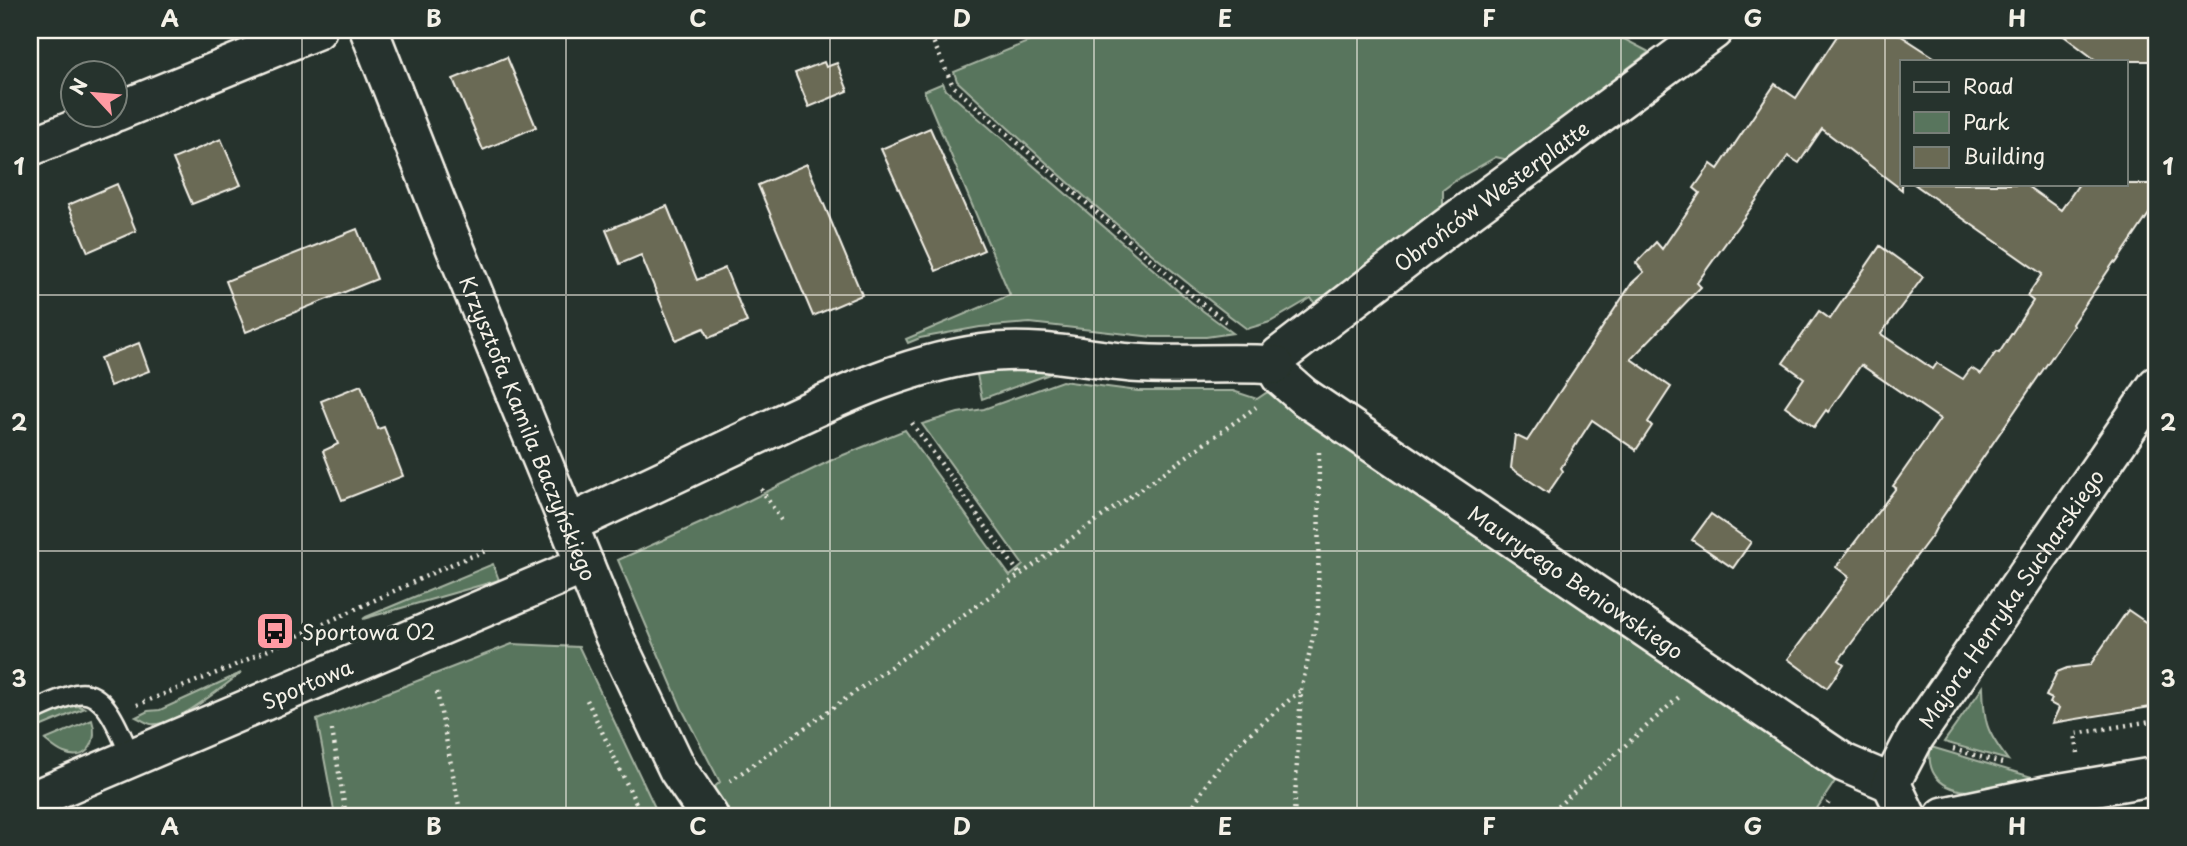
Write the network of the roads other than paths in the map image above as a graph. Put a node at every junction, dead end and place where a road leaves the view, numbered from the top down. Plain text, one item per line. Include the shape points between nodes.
1 (317, 30) edge
2 (369, 30) edge
3 (1714, 30) edge
4 (130, 106) edge
5 (73, 130) edge
6 (30, 147) edge
7 (1282, 375) junction
8 (2157, 385) edge
9 (568, 524) junction
10 (585, 565) junction
11 (30, 712) edge
12 (132, 759) junction
13 (2157, 776) edge
14 (1891, 783) junction
15 (30, 802) edge
16 (2063, 804) edge
17 (709, 816) edge
18 (1907, 816) edge
19 (1944, 816) edge

1 - 4 street
2 - 9 street, Krzysztofa Kamila Baczyńskiego
3 - 7 street, Obrońców Westerplatte via 1279,356
5 - 6 street
7 - 9 street via 1239,362 1132,363 1043,351 993,352 928,365 878,380 812,409
7 - 14 street, Maurycego Beniowskiego via 1319,407 1844,763
8 - 14 street, Majora Henryka Sucharskiego via 1915,737
9 - 10 street, Krzysztofa Kamila Baczyńskiego
10 - 12 street, Sportowa
10 - 17 street, Krzysztofa Kamila Baczyńskiego via 678,770
11 - 12 lane via 88,693 101,700
12 - 15 street, Sportowa
13 - 16 street
14 - 18 street
16 - 19 street

